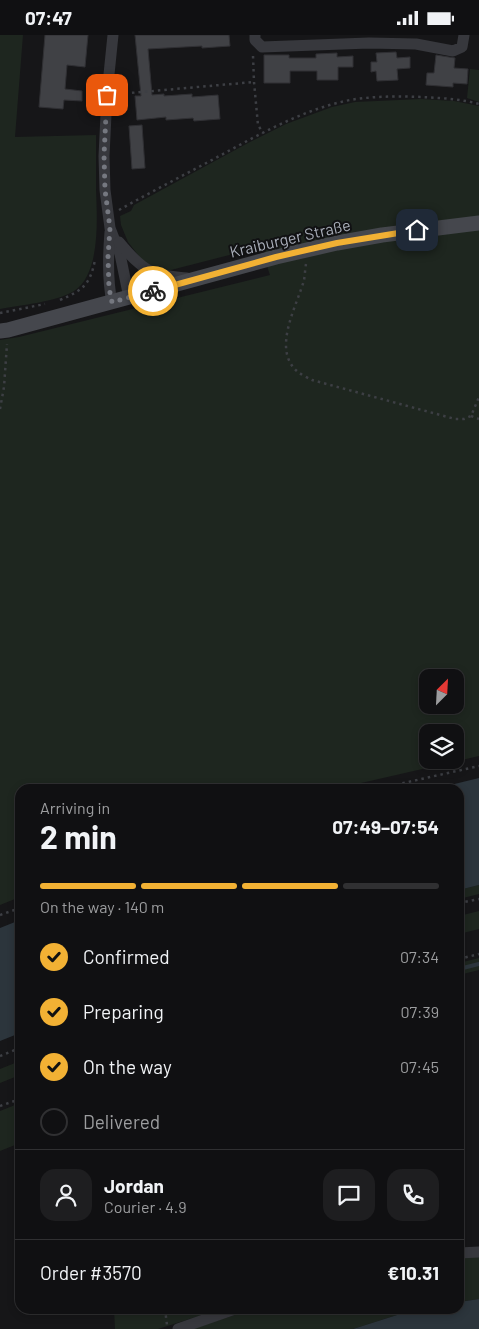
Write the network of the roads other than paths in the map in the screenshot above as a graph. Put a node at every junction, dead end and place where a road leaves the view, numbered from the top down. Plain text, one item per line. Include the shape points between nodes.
1 (113, 35) edge
2 (464, 35) edge
3 (256, 39) edge
4 (369, 39) edge
5 (479, 223) edge
6 (112, 232) junction
7 (197, 279) junction
8 (129, 298) junction
9 (112, 302) junction
10 (4, 331) edge
11 (479, 1252) edge
12 (464, 1253) edge
13 (221, 1314) edge
14 (178, 1329) edge

1 - 6 street via 104,181
2 - 4 street via 462,47 452,51
3 - 4 street via 262,47
5 - 7 main road, Kraiburger Straße via 337,243
6 - 7 street via 132,258 156,275
6 - 8 street
6 - 9 street via 108,257
7 - 8 main road, Kraiburger Straße
8 - 9 main road, Kraiburger Straße
9 - 10 main road, Kraiburger Straße
11 - 12 street
13 - 14 street

